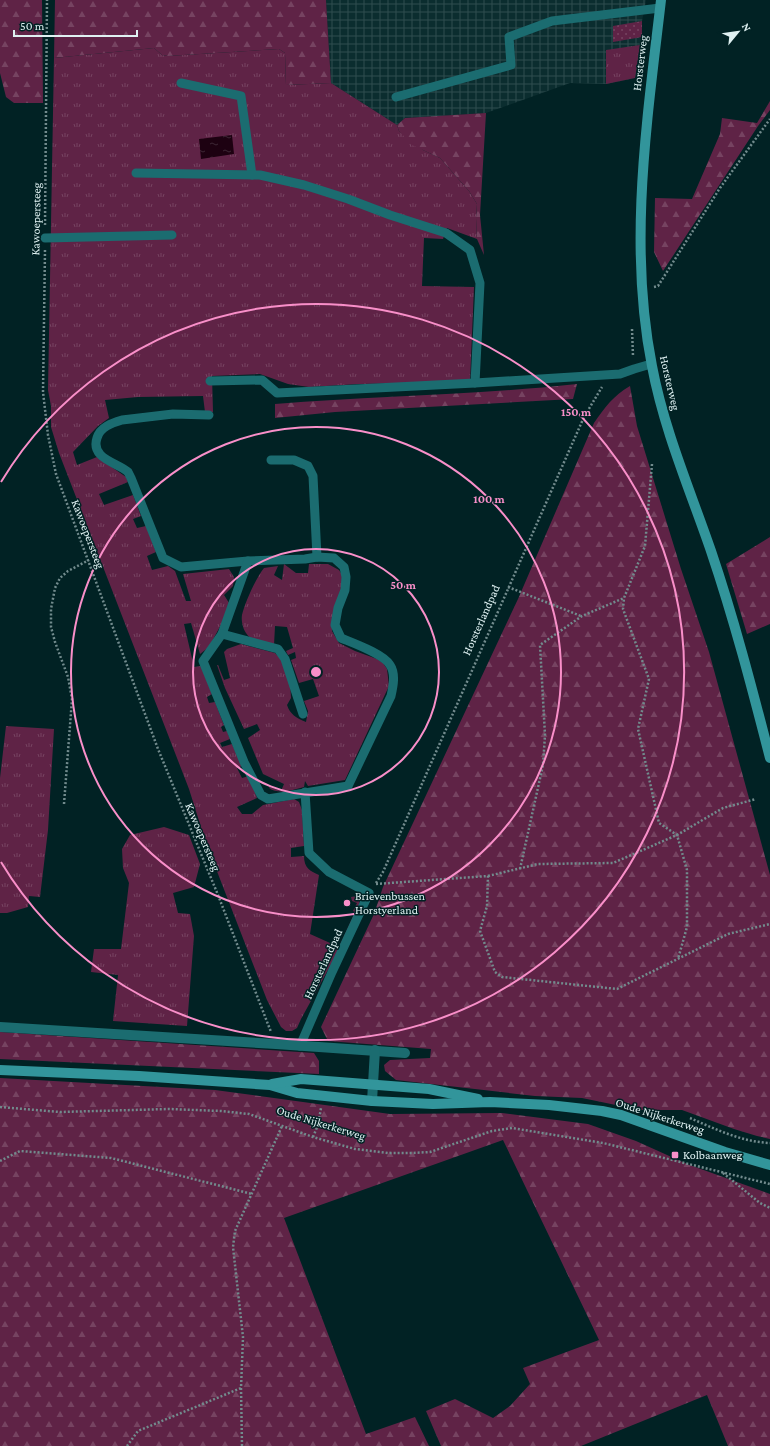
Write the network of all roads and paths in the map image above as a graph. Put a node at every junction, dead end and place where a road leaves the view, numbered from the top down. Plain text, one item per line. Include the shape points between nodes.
1 (47, 0) edge
2 (660, 4) edge
3 (181, 83) dead end
4 (396, 97) dead end
5 (770, 119) edge
6 (136, 174) dead end
7 (252, 175) junction
8 (172, 235) dead end
9 (45, 238) junction
10 (641, 291) junction
11 (651, 364) junction
12 (620, 374) junction
13 (210, 381) dead end
14 (475, 383) junction
15 (209, 415) dead end
16 (270, 460) dead end
17 (652, 464) dead end
18 (317, 557) junction
19 (88, 560) junction
20 (248, 561) junction
21 (508, 588) junction
22 (624, 598) junction
23 (582, 616) junction
24 (222, 634) junction
25 (304, 714) dead end
26 (770, 758) edge
27 (305, 792) junction
28 (756, 799) dead end
29 (64, 804) dead end
30 (677, 835) junction
31 (520, 869) junction
32 (488, 876) junction
33 (770, 924) edge
34 (678, 959) junction
35 (0, 1027) edge
36 (276, 1044) junction
37 (300, 1046) junction
38 (375, 1050) junction
39 (406, 1053) dead end
40 (0, 1070) edge
41 (270, 1084) junction
42 (373, 1085) junction
43 (372, 1101) junction
44 (490, 1102) junction
45 (0, 1107) edge
46 (690, 1118) dead end
47 (282, 1126) junction
48 (770, 1143) edge
49 (0, 1161) edge
50 (770, 1165) edge
51 (721, 1172) junction
52 (770, 1184) edge
53 (252, 1194) junction
54 (770, 1208) edge
55 (241, 1388) junction
56 (127, 1446) edge
57 (242, 1446) edge

1 - 9 path, Kawoepersteeg
2 - 4 lane via 552,21 510,37 511,65
2 - 10 street, Horsterweg via 642,188
3 - 7 lane via 241,96
5 - 10 path via 720,188 658,286
6 - 7 lane
7 - 14 lane via 304,185 348,199 446,233 470,250 480,283
8 - 9 lane
9 - 19 path, Kawoepersteeg via 42,392 56,474
10 - 11 street, Horsterweg
11 - 12 lane
11 - 26 street, Horsterweg via 670,436 731,610
12 - 14 lane
12 - 21 path, Horsterlandpad via 604,385 584,417
13 - 14 lane via 262,380 277,393
15 - 20 lane via 173,414 113,422 101,430 95,442 102,457 127,471 163,558 181,567
16 - 18 lane via 294,460 308,466 313,476
17 - 22 path via 645,546
18 - 20 lane
18 - 27 lane via 334,558 344,567 345,590 335,624 341,638 380,655 390,665 394,683 348,786
19 - 29 path via 60,578 55,588 51,609 51,627 68,676 72,699
19 - 36 path, Kawoepersteeg via 158,749
20 - 24 lane
21 - 23 path
21 - 32 path, Horsterlandpad via 376,884
22 - 23 path
22 - 30 path via 623,610 649,679 638,729 659,823
23 - 31 path via 540,645 545,735 543,765
24 - 25 lane via 278,649 285,659
24 - 27 lane via 203,661 244,762 261,795 268,799
27 - 37 lane, Horsterlandpad via 309,854 329,872 370,893
28 - 30 path via 723,808
30 - 31 path via 613,863 538,864
30 - 34 path via 687,870 687,927
31 - 32 path
32 - 34 path via 487,906 480,931 495,972 502,977 617,989
33 - 34 path via 728,934
35 - 36 street
36 - 37 street
37 - 38 street
38 - 39 street
38 - 42 street
40 - 41 street, Oude Nijkerkerweg
41 - 42 street, Oude Nijkerkerweg via 301,1079
41 - 43 street, Oude Nijkerkerweg via 297,1093
42 - 43 street
42 - 44 street, Oude Nijkerkerweg via 430,1089
43 - 44 street, Oude Nijkerkerweg via 433,1104
44 - 50 street, Oude Nijkerkerweg via 549,1105 621,1115
45 - 47 path, Oude Nijkerkerweg via 60,1112 169,1109 222,1111 249,1114
46 - 48 path via 729,1134
47 - 51 path, Oude Nijkerkerweg via 355,1149 388,1153 430,1152 492,1131 512,1128 603,1143
47 - 53 path
49 - 53 path via 20,1151 111,1158
51 - 52 path, Oude Nijkerkerweg
51 - 54 path
53 - 55 path via 235,1230 233,1247 242,1337
55 - 56 path via 138,1431
55 - 57 path

